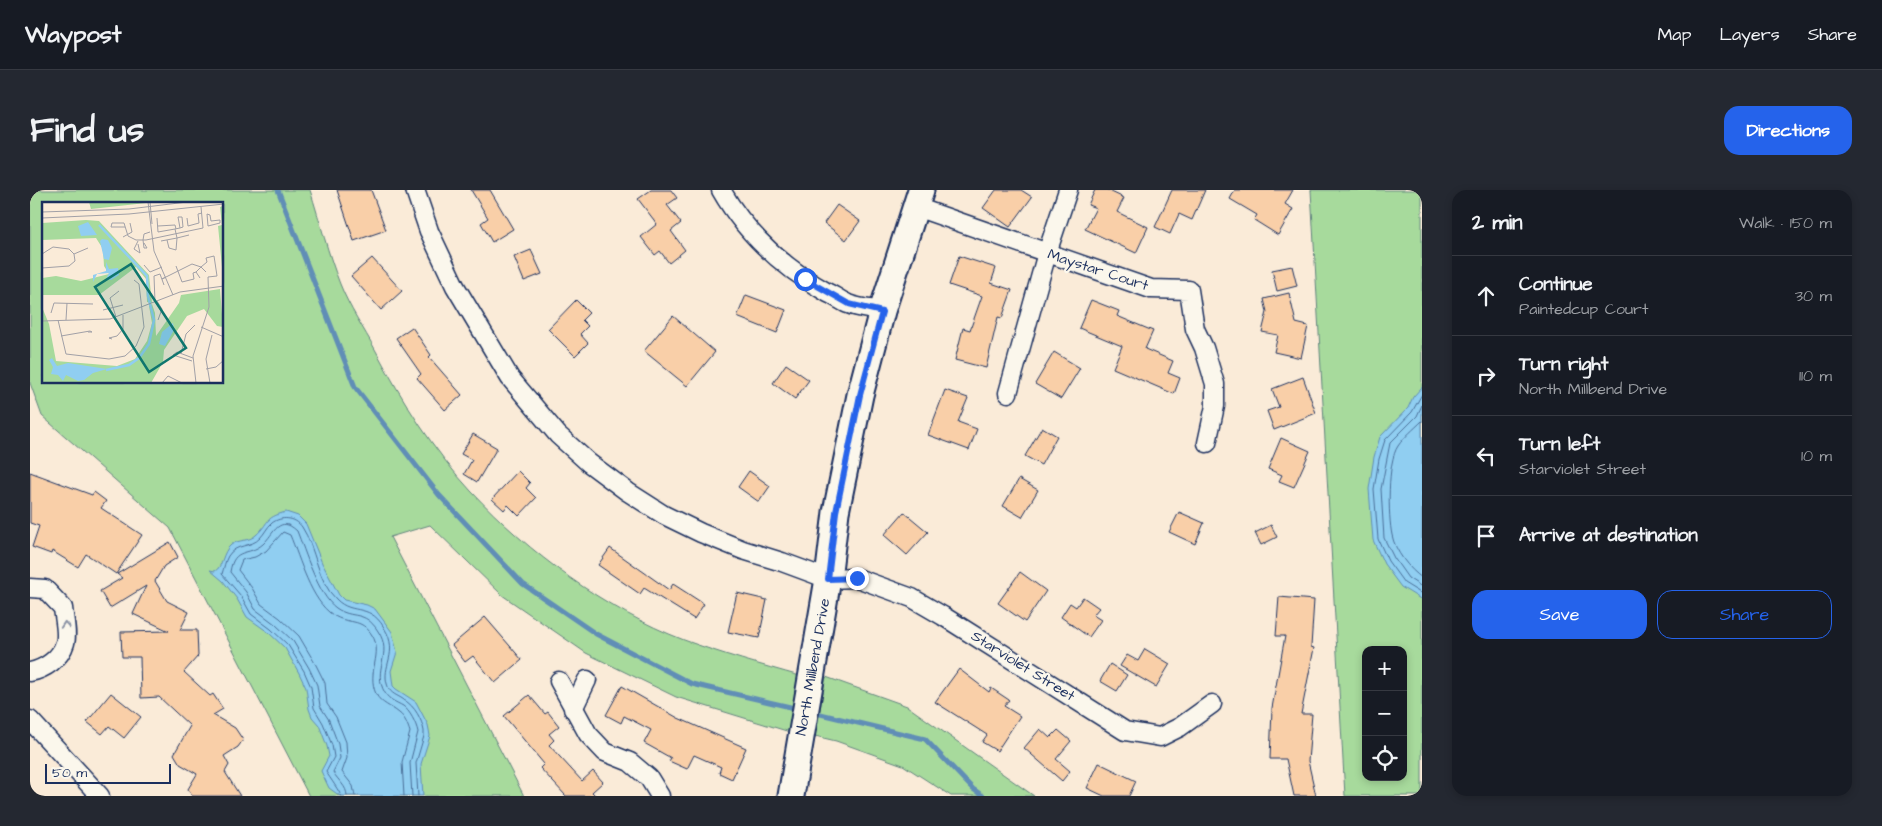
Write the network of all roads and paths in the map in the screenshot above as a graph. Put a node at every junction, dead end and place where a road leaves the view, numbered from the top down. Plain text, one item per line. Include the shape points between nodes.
1 (415, 190) edge
2 (721, 190) edge
3 (1068, 190) edge
4 (919, 198) edge
5 (1047, 254) junction
6 (882, 312) junction
7 (1008, 393) dead end
8 (1207, 443) dead end
9 (828, 579) junction
10 (30, 588) edge
11 (30, 672) edge
12 (587, 680) dead end
13 (559, 681) dead end
14 (1212, 704) dead end
15 (573, 709) junction
16 (30, 720) edge
17 (100, 796) edge
18 (660, 796) edge
19 (791, 796) edge

1 - 9 street via 429,231 455,286 510,378 558,434 628,492 664,515 743,550
2 - 6 street via 752,233 805,279 849,304
3 - 5 street
4 - 5 street, Maystar Court
4 - 6 street, North Millbend Drive
5 - 7 street
5 - 8 street, Maystar Court via 1152,289 1189,290 1195,329 1214,384 1215,406
6 - 9 street, North Millbend Drive via 858,404 836,512
9 - 14 street, Starviolet Street via 857,578 912,598 1125,731 1160,737
9 - 19 street, North Millbend Drive
11 -> 10 street via 41,670 57,658 66,642 63,608 45,589
12 - 15 street
13 - 15 street
15 - 18 street via 588,734 605,752 630,762 649,778
16 - 17 street

